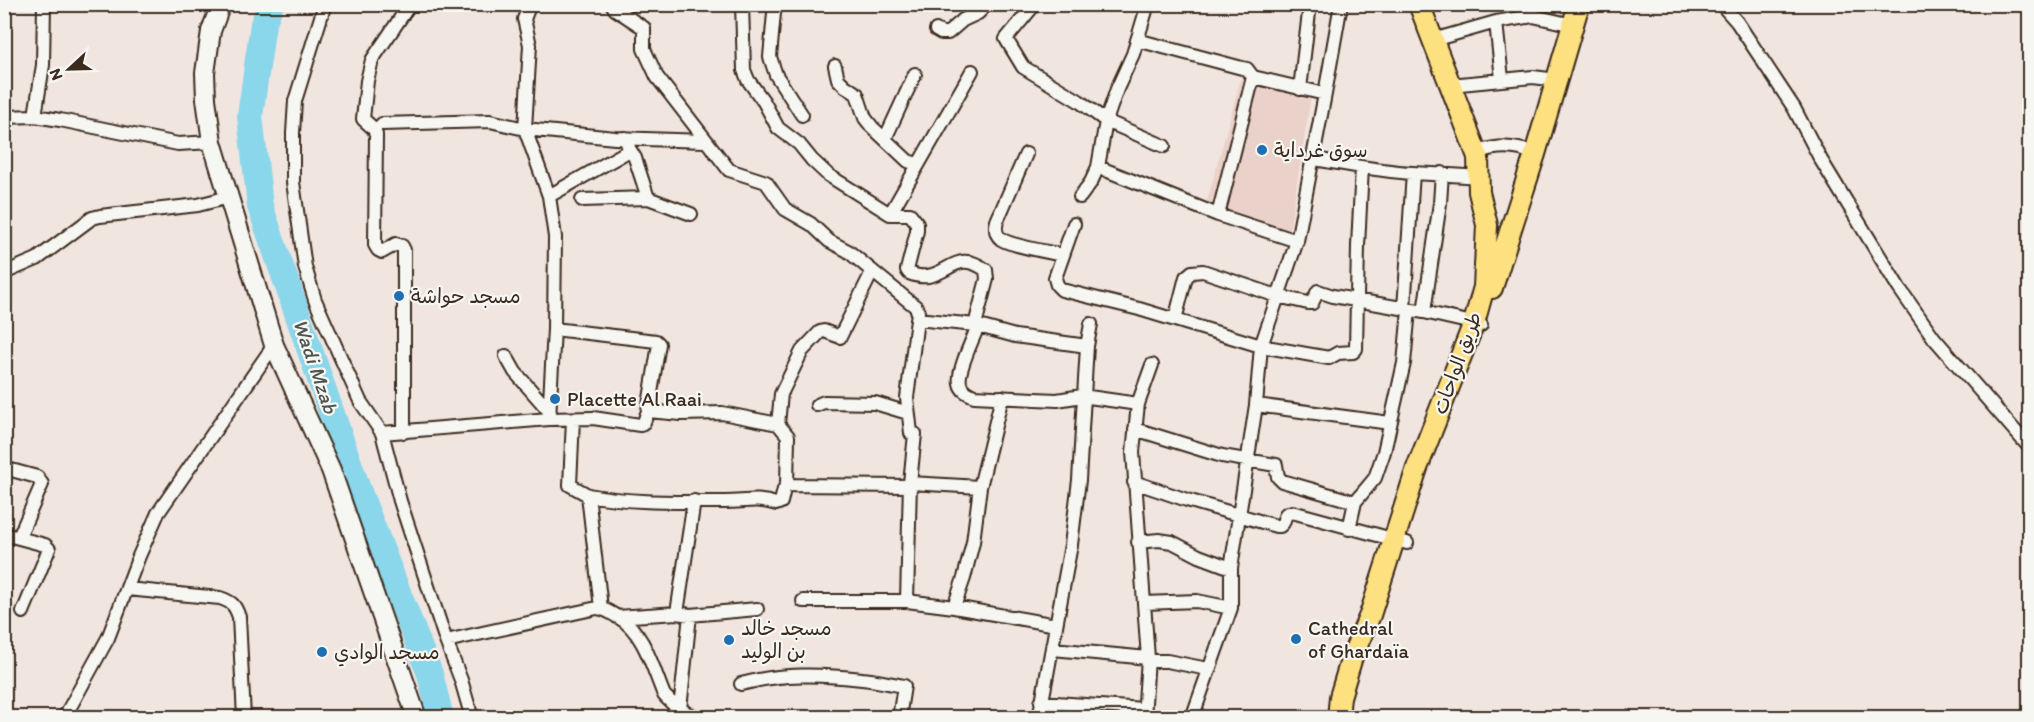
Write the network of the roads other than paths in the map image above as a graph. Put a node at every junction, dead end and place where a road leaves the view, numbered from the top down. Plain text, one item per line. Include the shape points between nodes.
1 (44, 4) edge
2 (221, 4) edge
3 (325, 4) edge
4 (410, 4) edge
5 (530, 4) edge
6 (612, 4) edge
7 (742, 4) edge
8 (777, 4) edge
9 (987, 4) edge
10 (1035, 4) edge
11 (1148, 4) edge
12 (1310, 4) edge
13 (1341, 4) edge
14 (1419, 4) edge
15 (1579, 4) edge
16 (1720, 4) edge
17 (1496, 22) junction
18 (1573, 25) junction
19 (936, 30) dead end
20 (1137, 40) junction
21 (1433, 40) junction
22 (835, 66) dead end
23 (972, 71) dead end
24 (915, 74) dead end
25 (1252, 77) junction
26 (1502, 79) junction
27 (1557, 80) junction
28 (1450, 85) junction
29 (1300, 89) junction
30 (1325, 94) junction
31 (802, 115) dead end
32 (35, 116) junction
33 (4, 117) edge
34 (1106, 122) junction
35 (382, 124) dead end
36 (525, 129) junction
37 (625, 138) junction
38 (885, 139) junction
39 (705, 141) junction
40 (212, 142) junction
41 (1164, 146) dead end
42 (630, 150) junction
43 (1477, 152) junction
44 (1026, 154) dead end
45 (1535, 154) junction
46 (1314, 159) junction
47 (917, 164) junction
48 (1098, 167) junction
49 (1362, 167) junction
50 (1413, 173) junction
51 (1442, 173) junction
52 (1479, 177) junction
53 (549, 196) junction
54 (229, 197) junction
55 (1080, 197) dead end
56 (648, 198) junction
57 (582, 200) dead end
58 (890, 213) junction
59 (691, 214) dead end
60 (1218, 215) junction
61 (1074, 224) dead end
62 (1297, 241) junction
63 (1063, 255) junction
64 (872, 272) junction
65 (4, 273) edge
66 (1277, 296) junction
67 (1356, 300) junction
68 (1406, 310) junction
69 (1424, 312) junction
70 (917, 319) junction
71 (1175, 320) junction
72 (1091, 324) dead end
73 (1478, 324) junction
74 (976, 325) junction
75 (554, 329) junction
76 (274, 345) junction
77 (1086, 346) junction
78 (1261, 346) junction
79 (506, 356) dead end
80 (1152, 364) dead end
81 (1082, 396) junction
82 (1002, 397) junction
83 (1138, 404) junction
84 (817, 405) dead end
85 (1256, 405) junction
86 (648, 411) junction
87 (908, 412) junction
88 (550, 415) junction
89 (573, 419) junction
90 (1390, 423) junction
91 (778, 424) junction
92 (1135, 429) junction
93 (404, 432) junction
94 (381, 433) junction
95 (2030, 448) edge
96 (1246, 461) junction
97 (4, 468) edge
98 (1134, 482) junction
99 (910, 484) junction
100 (787, 485) junction
101 (980, 487) junction
102 (588, 495) junction
103 (694, 501) junction
104 (1355, 502) junction
105 (1240, 516) junction
106 (1349, 528) junction
107 (4, 534) edge
108 (19, 537) junction
109 (1138, 542) junction
110 (1401, 542) junction
111 (1231, 568) junction
112 (127, 589) junction
113 (803, 601) dead end
114 (908, 601) junction
115 (1144, 603) junction
116 (954, 607) junction
117 (601, 608) junction
118 (1231, 608) junction
119 (757, 609) dead end
120 (23, 612) dead end
121 (677, 613) junction
122 (690, 615) junction
123 (616, 617) junction
124 (1056, 626) junction
125 (446, 641) junction
126 (1053, 649) junction
127 (1148, 660) junction
128 (1208, 669) junction
129 (741, 684) dead end
130 (1041, 702) junction
131 (680, 709) junction
132 (1144, 713) edge
133 (64, 717) edge
134 (244, 717) edge
135 (417, 717) edge
136 (472, 717) edge
137 (698, 717) edge
138 (899, 717) edge
139 (1039, 717) edge
140 (1192, 717) edge
141 (1338, 717) edge
142 (1351, 717) edge

1 - 32 street via 43,66
2 - 40 street via 211,31 205,73
3 - 94 street via 295,101 293,182 298,224 315,300 360,401
4 - 93 street via 372,60 363,119 376,135 375,245 382,252 396,244 404,250
5 - 36 street via 524,19 530,45
6 - 39 street via 644,28 644,49 657,77
7 - 58 street via 744,70 778,128 828,175
8 - 31 street via 770,57 776,75
9 - 19 street via 948,33
10 - 34 street via 1006,39 1023,67
11 - 20 street
12 - 29 street
13 - 30 street
14 - 21 main road, طريق الواحات
15 - 18 main road, طريق الواحات
16 - 95 street via 1737,22 1788,99 1899,288 1934,338
17 - 18 street via 1533,16
17 - 21 street
17 - 26 street
18 - 27 main road, طريق الواحات
20 - 25 street via 1246,69
20 - 34 street
21 - 28 main road, طريق الواحات
22 - 38 street via 838,79 857,94 865,118
23 - 47 street
24 - 38 street
25 - 29 street
25 - 60 street
26 - 27 street
26 - 28 street
27 - 45 main road, طريق الواحات
28 - 43 main road, طريق الواحات
29 - 30 street
30 - 46 street
32 - 33 street
32 - 40 street via 178,144
34 - 41 street
34 - 48 street
35 - 36 street via 490,121
36 - 37 street
36 - 53 street
37 - 39 street
37 - 42 street
38 - 47 street via 908,161
39 - 64 street via 729,170 766,182 785,208 829,241 848,250
40 - 54 street
42 - 53 street
42 - 56 street
43 - 45 street via 1508,146
43 - 52 main road, طريق الواحات
44 - 63 street via 995,230 1007,241
45 - 73 main road, طريق الواحات
46 - 49 street
46 - 62 street
47 - 58 street
48 - 55 street
48 - 60 street
49 - 50 street
49 - 67 street
50 - 51 street
50 - 68 street
51 - 52 street
51 - 69 street
52 - 73 main road, طريق الواحات via 1487,225
53 - 75 street via 555,237
54 - 65 street via 92,218 37,259
54 - 76 street
56 - 57 street
56 - 59 street
58 - 74 street via 910,214 917,223 909,273 927,276 964,262 987,270
60 - 62 street
61 - 63 street
62 - 66 street
63 - 71 street via 1055,278 1062,290
64 - 70 street via 916,307
64 - 91 street via 840,337 820,332 802,351 781,394
66 - 67 street via 1311,303 1318,291
66 - 71 street via 1203,271 1192,272 1186,277
66 - 78 street
67 - 68 street
67 - 78 street via 1357,344 1353,352 1329,358
68 - 69 street
68 - 90 street via 1404,363
69 - 73 street
70 - 74 street
70 - 87 street
71 - 78 street
72 - 77 street
73 - 110 main road, طريق الواحات
74 - 77 street via 1015,336
74 - 82 street via 960,385 974,396
75 - 86 street via 656,341 659,344
75 - 88 street
76 - 112 street via 158,513
76 - 135 street via 332,470
77 - 81 street
78 - 85 street
79 - 88 street
80 - 83 street
81 - 82 street via 1057,400
81 - 83 street
81 - 124 street via 1079,480
82 - 101 street
83 - 92 street
84 - 87 street via 875,403
85 - 90 street
85 - 96 street
86 - 89 street via 640,425
86 - 91 street via 722,413
87 - 99 street via 916,441
88 - 89 street
88 - 93 street
89 - 102 street via 570,485
90 - 104 street via 1375,478
91 - 100 street via 788,436
92 - 96 street
92 - 98 street
93 - 94 street
94 - 125 street
96 - 104 street via 1276,465 1282,482
96 - 105 street
97 - 108 street via 37,477 42,484
98 - 105 street
98 - 109 street
99 - 100 street
99 - 101 street
99 - 114 street
100 - 103 street via 781,502 776,504 759,500
101 - 116 street via 973,542
102 - 103 street via 615,500
102 - 117 street
103 - 121 street
104 - 106 street
105 - 106 street via 1280,526 1286,514 1292,512
105 - 111 street
106 - 110 street
107 - 108 street
108 - 120 street via 49,549
109 - 111 street via 1172,542
109 - 115 street
110 - 141 main road, طريق الواحات via 1352,657
110 - 142 main road, طريق الواحات
111 - 118 street
112 - 133 street via 108,638
112 - 134 street via 231,601 239,617
113 - 114 street
114 - 116 street
115 - 118 street via 1197,601
115 - 127 street
116 - 124 street
117 - 123 street
117 - 125 street
118 - 128 street
119 - 122 street
121 - 122 street
121 - 123 street
122 - 131 street
123 - 131 street via 638,636 664,694
124 - 126 street
125 - 136 street
126 - 127 street
126 - 130 street
127 - 128 street
127 - 132 street
128 - 140 street
129 - 138 street via 808,674 904,686
130 - 132 street
130 - 139 street
131 - 137 street

